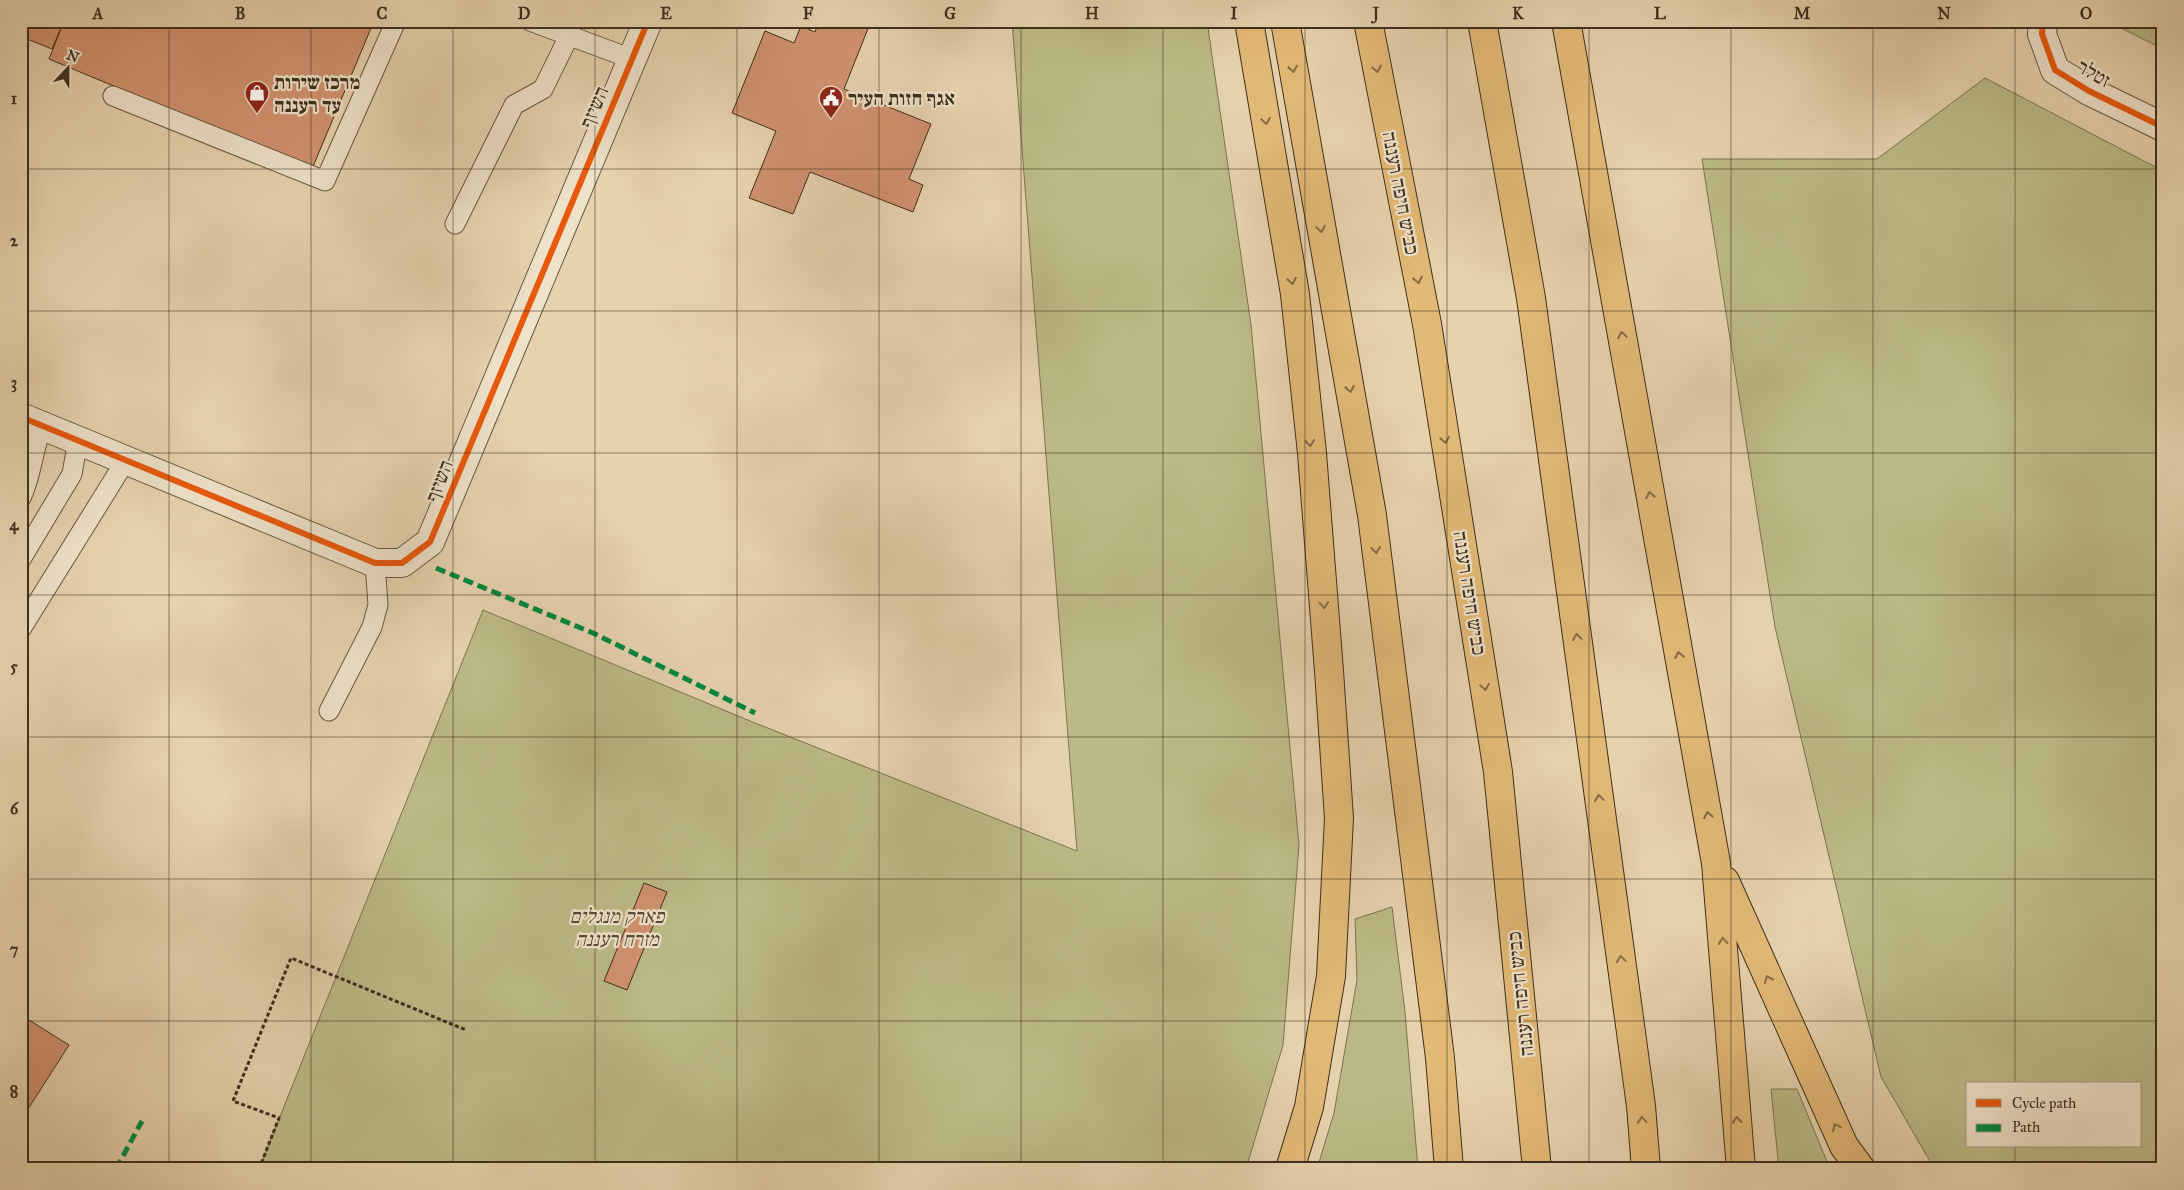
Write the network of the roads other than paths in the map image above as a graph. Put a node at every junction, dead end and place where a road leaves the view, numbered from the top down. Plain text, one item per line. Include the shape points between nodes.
1 (396, 21) edge
2 (530, 21) edge
3 (648, 21) edge
4 (1250, 21) edge
5 (1285, 21) edge
6 (1368, 21) edge
7 (1482, 21) edge
8 (1566, 21) edge
9 (2043, 21) edge
10 (568, 28) edge
11 (632, 59) junction
12 (112, 96) dead end
13 (2163, 127) edge
14 (455, 224) dead end
15 (27, 420) edge
16 (78, 440) junction
17 (126, 460) junction
18 (21, 498) edge
19 (21, 559) edge
20 (376, 563) junction
21 (21, 629) edge
22 (329, 711) dead end
23 (1716, 863) junction
24 (1290, 1169) edge
25 (1448, 1169) edge
26 (1537, 1169) edge
27 (1646, 1169) edge
28 (1741, 1169) edge
29 (1861, 1169) edge

1 - 12 lane via 325,181
2 - 10 lane
3 - 11 street, השיזף
4 -> 24 highway via 1295,294 1312,453 1339,818 1331,976 1309,1107
5 -> 25 highway via 1372,515 1438,1048
6 -> 26 highway, כביש חיפה רעננה via 1427,324 1498,772
27 -> 7 highway via 1641,1106 1531,298
23 -> 8 highway
9 - 13 street, זטלר via 2042,34 2056,70 2089,91
10 - 11 lane
10 - 14 lane via 542,89 514,105
11 - 20 street, השיזף via 430,542 402,563
15 - 16 street, השיזף
15 - 18 lane via 34,447
16 - 17 street, השיזף
16 - 19 lane via 72,474
17 - 20 street, השיזף
17 - 21 lane
20 - 22 lane via 378,605 372,627
28 -> 23 highway
29 -> 23 highway via 1844,1146

